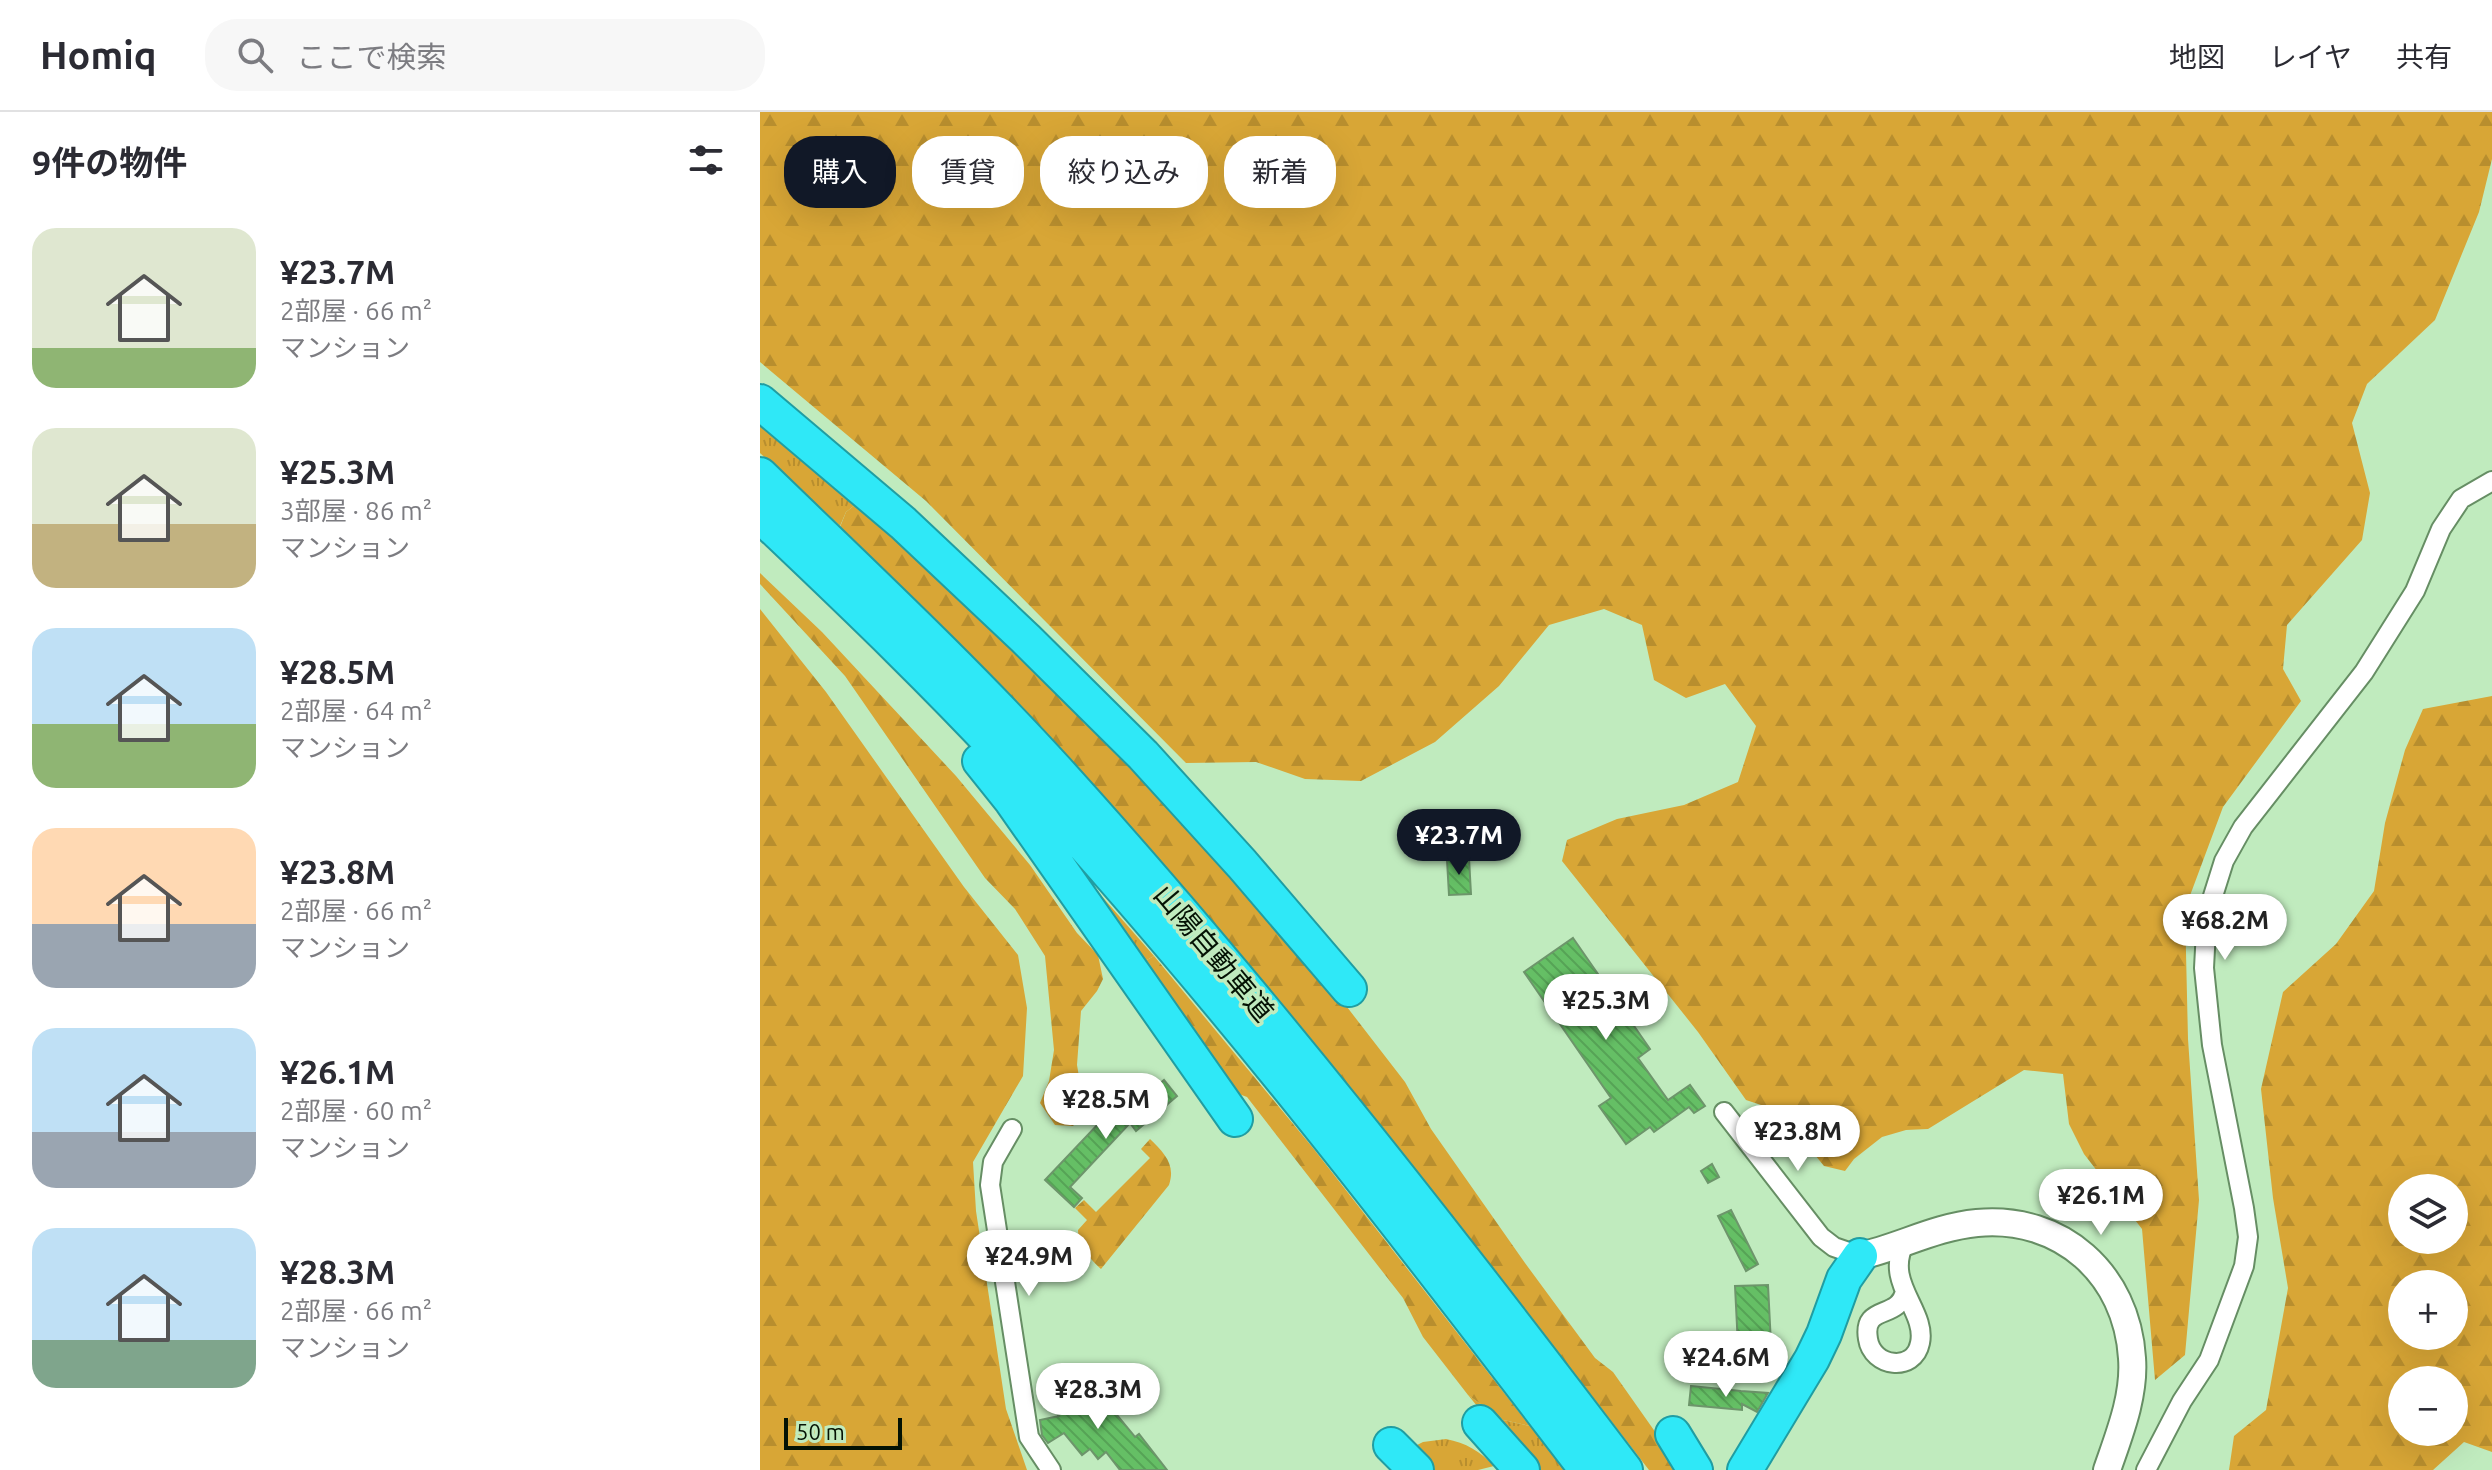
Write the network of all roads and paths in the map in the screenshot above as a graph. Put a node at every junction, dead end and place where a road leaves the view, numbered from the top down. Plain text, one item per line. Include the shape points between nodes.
1 (760, 402) edge
2 (760, 475) edge
3 (2492, 481) edge
4 (760, 515) edge
5 (760, 522) edge
6 (1349, 989) dead end
7 (1724, 1112) dead end
8 (1235, 1119) dead end
9 (1012, 1129) dead end
10 (1905, 1242) junction
11 (1860, 1256) junction
12 (1905, 1291) dead end
13 (1480, 1423) dead end
14 (1673, 1434) dead end
15 (1391, 1445) dead end
16 (1051, 1470) edge
17 (1416, 1470) edge
18 (1522, 1470) edge
19 (1587, 1470) edge
20 (1625, 1470) edge
21 (1695, 1470) edge
22 (1745, 1470) edge
23 (1761, 1470) edge
24 (2107, 1470) edge
25 (2146, 1470) edge

1 - 6 highway via 903,523 1143,755
2 - 20 highway, 山陽自動車道 via 911,620 1054,769 1184,916 1472,1268
3 - 25 street via 2461,499 2441,529 2415,591 2364,672 2243,827 2224,861 2206,930 2204,968 2212,1045 2248,1237 2244,1266 2209,1360
4 - 19 highway, 山陽自動車道 via 905,653 1164,935 1314,1118
5 - 8 highway via 964,740
7 - 11 street via 1821,1237
9 - 16 street via 993,1162 990,1185 1029,1437
10 - 11 street
10 - 12 street via 1897,1262
10 - 24 street via 1980,1222 2028,1227 2058,1238 2103,1273 2127,1324 2132,1359 2129,1398
11 - 22 highway via 1844,1279 1812,1359
11 - 23 highway via 1824,1353
13 - 18 highway
14 - 21 highway
15 - 17 highway

